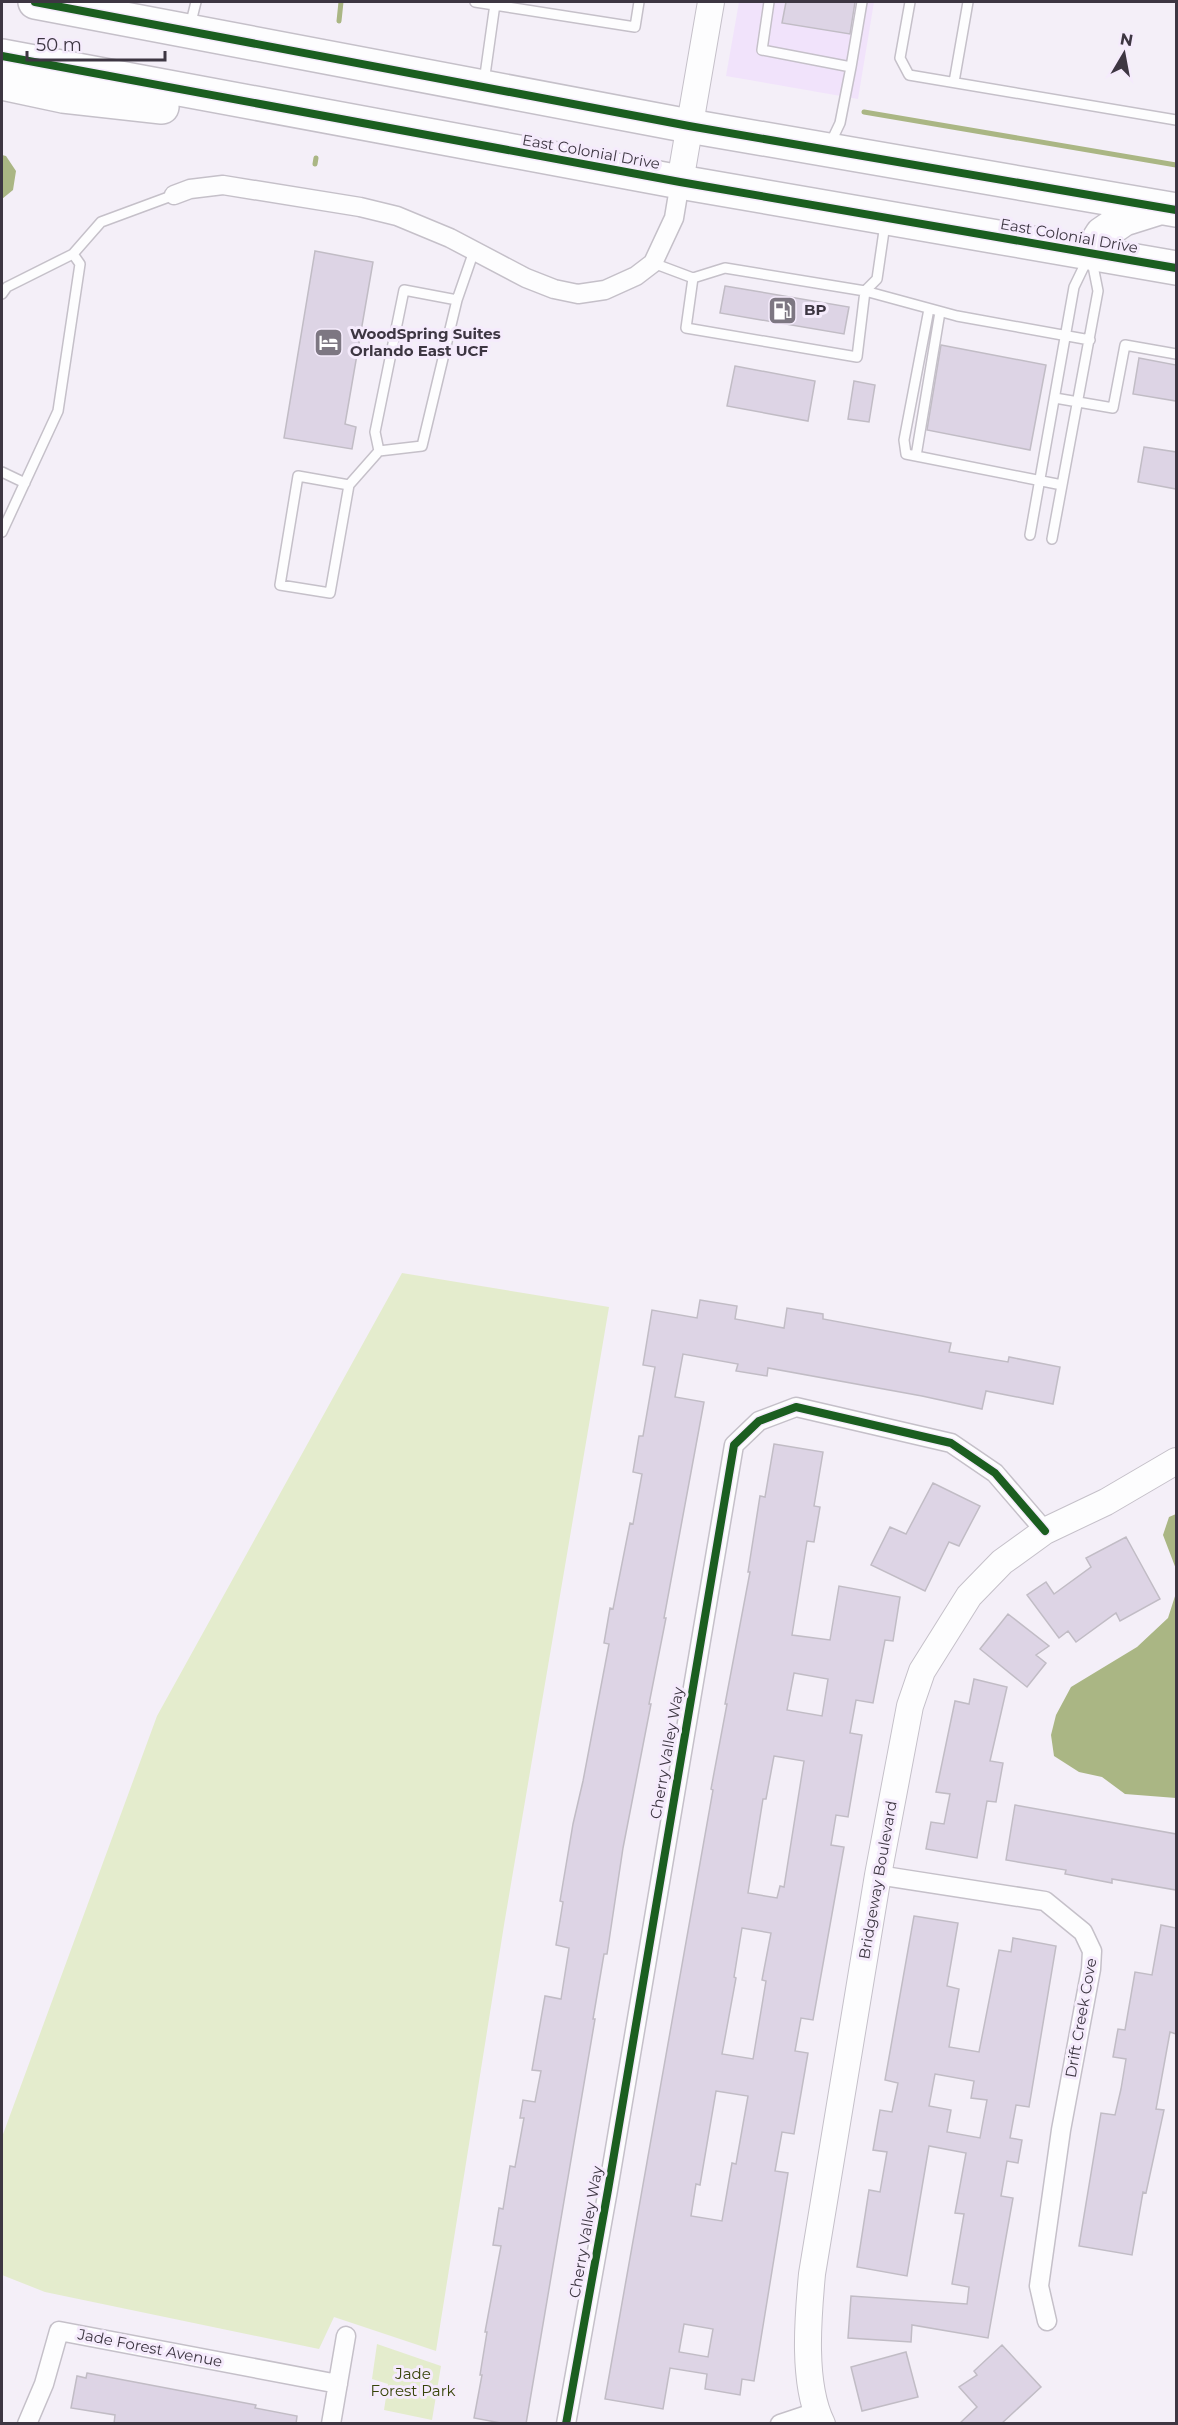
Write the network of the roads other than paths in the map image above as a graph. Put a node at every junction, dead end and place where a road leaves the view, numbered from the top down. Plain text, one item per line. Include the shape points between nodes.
1 (35, 2) edge
2 (474, 2) edge
3 (639, 2) edge
4 (711, 2) edge
5 (769, 2) edge
6 (862, 2) edge
7 (910, 2) edge
8 (968, 2) edge
9 (495, 4) junction
10 (74, 5) edge
11 (192, 16) edge
12 (2, 35) edge
13 (2, 56) edge
14 (851, 67) junction
15 (954, 82) junction
16 (2, 83) edge
17 (483, 87) junction
18 (1176, 120) edge
19 (689, 126) junction
20 (450, 140) junction
21 (827, 150) junction
22 (682, 172) junction
23 (174, 195) joint
24 (1169, 209) edge
25 (886, 218) junction
26 (474, 251) junction
27 (1090, 253) junction
28 (73, 254) junction
29 (652, 263) junction
30 (1176, 268) edge
31 (693, 278) junction
32 (865, 291) junction
33 (2, 294) edge
34 (457, 300) junction
35 (929, 309) junction
36 (940, 312) junction
37 (1066, 336) junction
38 (1090, 339) junction
39 (1176, 354) edge
40 (1055, 398) junction
41 (1078, 404) junction
42 (379, 451) junction
43 (916, 456) junction
44 (2, 472) edge
45 (1041, 481) junction
46 (25, 483) junction
47 (349, 485) junction
48 (1062, 485) junction
49 (2, 532) edge
50 (1030, 535) dead end
51 (1052, 539) dead end
52 (1176, 1461) edge
53 (1045, 1531) junction
54 (878, 1875) junction
55 (1047, 2321) dead end
56 (345, 2336) dead end
57 (338, 2385) junction
58 (819, 2418) edge
59 (27, 2424) edge
60 (331, 2424) edge
61 (566, 2424) edge
62 (780, 2424) edge

1 - 10 highway
2 - 9 lane
3 - 9 lane via 635,27
4 - 19 street
5 - 14 lane via 762,50
6 - 14 lane
7 - 15 lane via 900,58 909,75
8 - 15 lane
9 - 17 lane
10 - 11 highway
11 - 17 highway
12 - 22 highway
13 - 20 highway, East Colonial Drive
14 - 21 lane via 840,123
15 - 18 lane
16 - 20 highway via 63,96
17 - 19 highway
19 - 21 highway
19 - 22 street
20 - 22 highway, East Colonial Drive
21 - 24 highway
22 - 25 highway, East Colonial Drive
22 - 29 street via 674,218
23 - 26 street via 223,184 360,207 397,216
23 - 28 lane via 101,222
24 - 27 highway via 1124,219 1102,234
25 - 27 highway, East Colonial Drive
25 - 32 lane via 877,279
26 - 29 street via 554,290 578,294 605,290 636,276
26 - 34 lane
27 - 30 highway, East Colonial Drive
27 - 37 lane via 1074,287
27 - 38 lane via 1098,291
28 - 33 lane via 7,287
28 - 46 lane via 80,264 58,411
29 - 31 lane
31 - 32 lane via 725,268
31 - 32 lane via 686,328 857,357
32 - 35 lane
34 - 42 lane via 422,446
34 - 42 lane via 404,290 375,432
35 - 36 lane
35 - 43 lane via 904,440 906,454
36 - 37 lane
36 - 43 lane
37 - 38 lane
37 - 40 lane
38 - 41 lane
39 - 41 lane via 1125,345 1113,408
40 - 41 lane
40 - 45 lane
41 - 48 lane
42 - 47 lane
43 - 45 lane
44 - 46 lane
45 - 48 lane
45 - 50 lane
46 - 49 lane
47 - 47 lane via 298,476 280,585 330,592
48 - 51 lane
52 - 53 street, Bridgeway Boulevard via 1106,1502
53 - 54 street, Bridgeway Boulevard via 1002,1562 969,1596 922,1671 910,1706
53 - 61 street, Cherry Valley Way via 995,1473 951,1443 796,1407 759,1421 734,1445
54 - 55 street, Drift Creek Cove via 1045,1901 1083,1932 1092,1951 1039,2286
54 - 58 street, Bridgeway Boulevard via 812,2274 810,2367
56 - 57 street
57 - 59 street, Jade Forest Avenue via 59,2331 44,2384
57 - 60 street
58 - 62 street

